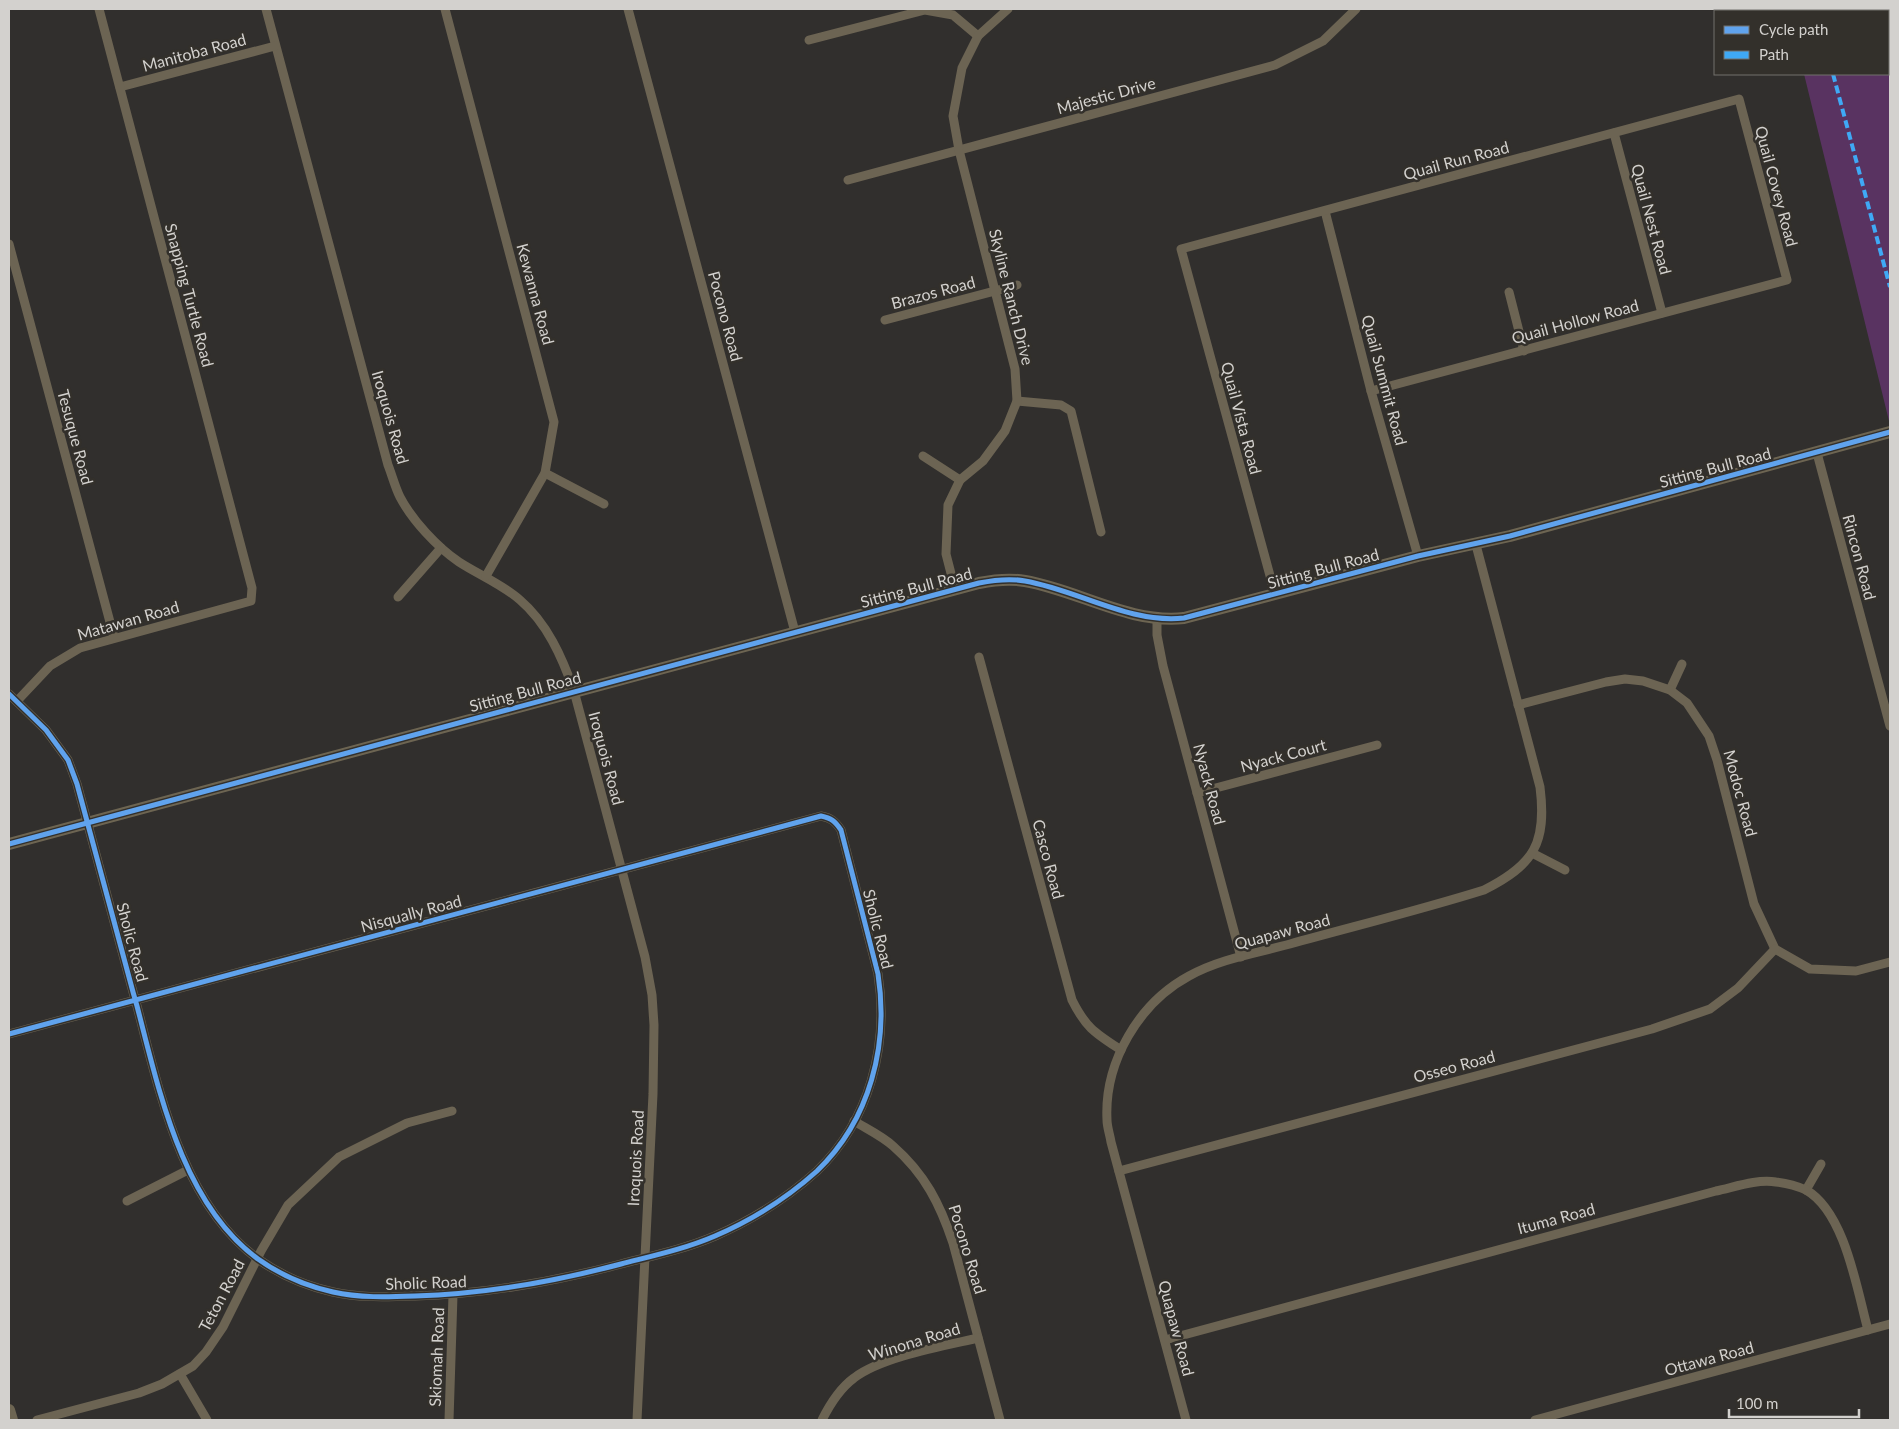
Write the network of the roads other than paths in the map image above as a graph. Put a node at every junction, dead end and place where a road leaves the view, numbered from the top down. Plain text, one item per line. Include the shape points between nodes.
1 (99, 9) edge
2 (266, 9) edge
3 (445, 9) edge
4 (628, 9) edge
5 (1008, 9) edge
6 (1356, 9) edge
7 (978, 36) junction
8 (809, 40) dead end
9 (275, 46) junction
10 (120, 87) junction
11 (1738, 99) joint
12 (1614, 133) junction
13 (959, 150) junction
14 (848, 180) dead end
15 (1325, 211) junction
16 (9, 244) edge
17 (1181, 249) joint
18 (1787, 280) joint
19 (1017, 285) dead end
20 (995, 291) junction
21 (1509, 292) dead end
22 (1662, 312) junction
23 (885, 320) dead end
24 (1524, 350) junction
25 (1371, 391) junction
26 (1017, 400) junction
27 (1890, 432) edge
28 (1817, 453) junction
29 (923, 456) dead end
30 (545, 474) junction
31 (960, 480) junction
32 (604, 504) dead end
33 (1101, 532) dead end
34 (1476, 545) junction
35 (441, 548) junction
36 (1418, 556) junction
37 (486, 576) junction
38 (252, 588) joint
39 (955, 589) junction
40 (1275, 594) junction
41 (398, 597) dead end
42 (1157, 618) junction
43 (795, 632) junction
44 (114, 637) junction
45 (979, 658) dead end
46 (1682, 664) dead end
47 (1670, 690) junction
48 (574, 691) junction
49 (9, 694) edge
50 (16, 701) junction
51 (1518, 706) junction
52 (1890, 726) edge
53 (1377, 746) dead end
54 (1197, 793) junction
55 (820, 816) joint
56 (88, 822) junction
57 (9, 844) edge
58 (1532, 853) junction
59 (622, 869) junction
60 (1565, 870) dead end
61 (1775, 949) junction
62 (1241, 957) junction
63 (1890, 962) edge
64 (135, 1000) junction
65 (9, 1034) edge
66 (1120, 1050) junction
67 (452, 1111) dead end
68 (854, 1121) junction
69 (1821, 1164) dead end
70 (188, 1170) junction
71 (1119, 1172) junction
72 (1806, 1190) junction
73 (127, 1201) dead end
74 (645, 1258) junction
75 (257, 1259) junction
76 (453, 1295) junction
77 (1890, 1324) edge
78 (1868, 1330) junction
79 (978, 1338) junction
80 (1164, 1340) junction
81 (180, 1374) junction
82 (9, 1410) edge
83 (12, 1420) edge
84 (37, 1420) edge
85 (206, 1420) edge
86 (449, 1420) edge
87 (637, 1420) edge
88 (822, 1420) edge
89 (1000, 1420) edge
90 (1186, 1420) edge
91 (1539, 1420) edge

1 - 10 street, Snapping Turtle Road
2 - 9 street, Iroquois Road
3 - 30 street, Kewanna Road via 554,422
4 - 43 street, Pocono Road
5 - 7 street, Skyline Ranch Drive
6 - 13 street, Majestic Drive via 1323,41 1275,65
7 - 8 street via 953,15 925,10
7 - 13 street, Skyline Ranch Drive via 962,68 955,106
9 - 10 street, Manitoba Road
9 - 35 street, Iroquois Road via 388,465 400,497
10 - 38 street, Snapping Turtle Road
11 - 12 street, Quail Run Road
11 - 18 street, Quail Covey Road
12 - 15 street, Quail Run Road
12 - 22 street, Quail Nest Road
13 - 14 street, Majestic Drive
13 - 20 street, Skyline Ranch Drive
15 - 17 street, Quail Run Road
15 - 25 street, Quail Summit Road
16 - 44 street, Tesuque Road
17 - 40 street, Quail Vista Road
18 - 22 street, Quail Hollow Road
19 - 20 street, Brazos Road
20 - 23 street, Brazos Road
20 - 26 street, Skyline Ranch Drive via 1016,370
21 - 24 street
22 - 24 street, Quail Hollow Road
24 - 25 street, Quail Hollow Road
25 - 36 street, Quail Summit Road
26 - 31 street, Skyline Ranch Drive via 1005,431 983,461
26 - 33 street via 1061,405 1071,411
27 - 28 street, Sitting Bull Road
28 - 34 street, Sitting Bull Road
28 - 52 street, Rincon Road
29 - 31 street
30 - 32 street
30 - 37 street, Kewanna Road
31 - 39 street, Skyline Ranch Drive via 948,505 946,537 946,554
34 - 36 street, Sitting Bull Road
34 - 51 street, Quapaw Road
35 - 37 street, Iroquois Road
35 - 41 street
36 - 40 street, Sitting Bull Road
37 - 48 street, Iroquois Road via 520,599 539,620 562,658
38 - 44 street, Matawan Road via 251,600
39 - 42 street, Sitting Bull Road via 995,580 1023,580
39 - 43 street, Sitting Bull Road
40 - 42 street, Sitting Bull Road via 1200,615
42 - 54 street, Nyack Road via 1163,666
43 - 48 street, Sitting Bull Road
44 - 50 street, Matawan Road via 80,648 50,666
45 - 66 street, Casco Road via 1072,1000 1082,1020 1098,1036
46 - 47 street
47 - 51 street, Modoc Road via 1625,679
47 - 61 street, Modoc Road via 1688,703 1709,736 1754,904
48 - 56 street, Sitting Bull Road
48 - 59 street, Iroquois Road
49 - 50 street, Sholic Road
50 - 56 street, Sholic Road via 46,730 68,760
51 - 58 street, Quapaw Road via 1542,805 1540,834
53 - 54 street, Nyack Court
54 - 62 street, Nyack Road
55 - 59 street, Nisqually Road
55 - 68 street, Sholic Road via 829,817 841,830 881,995 880,1048 869,1088
56 - 57 street, Sitting Bull Road
56 - 64 street, Sholic Road
58 - 60 street
58 - 62 street, Quapaw Road via 1518,870 1484,890
59 - 64 street, Nisqually Road
59 - 74 street, Iroquois Road via 645,957 653,1010 653,1094
61 - 63 street via 1810,969 1856,971
61 - 71 street, Osseo Road via 1738,988 1710,1009 1694,1015
62 - 66 street, Quapaw Road via 1190,975 1168,990 1133,1028
64 - 65 street, Nisqually Road
64 - 70 street, Sholic Road via 169,1121
66 - 71 street, Quapaw Road via 1108,1097 1107,1120
67 - 75 street, Teton Road via 407,1123 339,1157 288,1205
68 - 74 street, Sholic Road via 818,1169 776,1204 714,1237
68 - 79 street, Pocono Road via 892,1145 930,1186 953,1243
69 - 72 street
70 - 73 street
70 - 75 street, Sholic Road via 225,1227
71 - 80 street, Quapaw Road
72 - 78 street, Ituma Road via 1829,1212 1843,1240
72 - 80 street, Ituma Road via 1775,1181 1716,1191
74 - 76 street, Sholic Road via 534,1284
74 - 87 street, Iroquois Road
75 - 76 street, Sholic Road via 303,1283 331,1292 359,1296
75 - 81 street, Teton Road via 223,1328 193,1366
76 - 86 street, Skiomah Road
77 - 78 street, Ottawa Road
78 - 91 street, Ottawa Road
79 - 88 street, Winona Road via 868,1369 842,1389
79 - 89 street, Pocono Road
80 - 90 street, Quapaw Road
81 - 84 street, Teton Road via 139,1393
81 - 85 street
82 - 83 street

